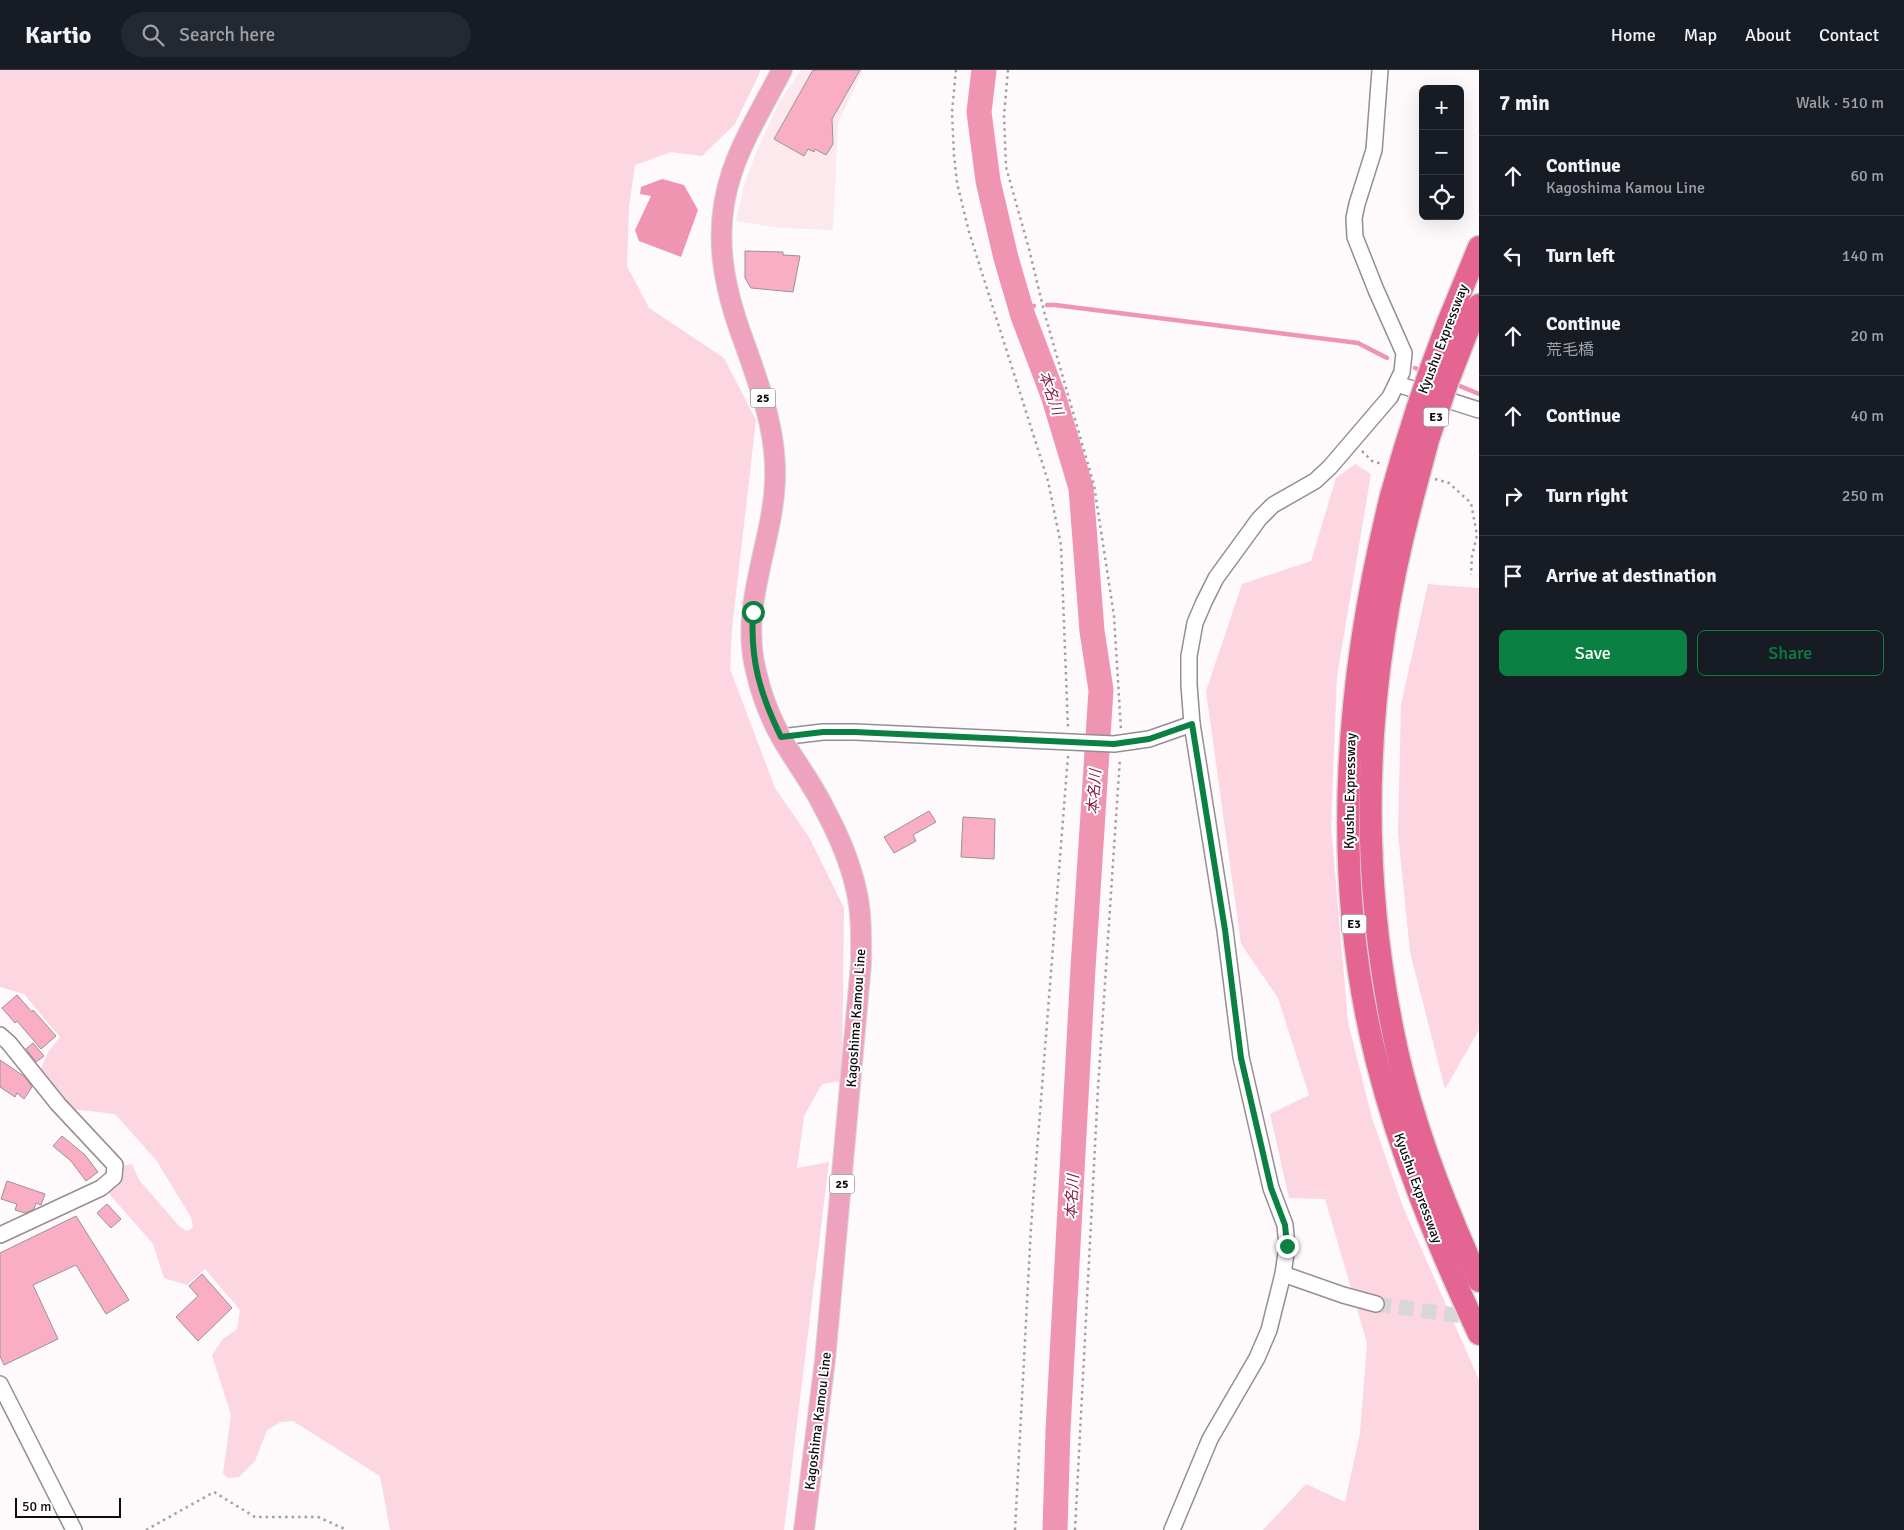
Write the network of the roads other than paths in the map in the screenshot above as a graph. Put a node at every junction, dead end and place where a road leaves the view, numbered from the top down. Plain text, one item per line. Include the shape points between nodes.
1 (782, 70) edge
2 (1380, 70) edge
3 (1479, 247) edge
4 (1479, 305) edge
5 (1457, 329) junction
6 (1397, 384) junction
7 (1479, 410) edge
8 (1192, 724) junction
9 (781, 737) junction
10 (0, 1035) edge
11 (0, 1235) edge
12 (1283, 1274) junction
13 (1479, 1281) edge
14 (1376, 1304) tunnel mouth
15 (1479, 1334) edge
16 (0, 1384) edge
17 (74, 1530) edge
18 (804, 1530) edge
19 (1172, 1530) edge

1 - 9 main road, Kagoshima Kamou Line / 25 via 733,170 721,226 726,286 765,404 775,449 772,510 757,578 751,636 755,670 769,713
2 - 6 street via 1374,150 1354,218 1354,237 1404,353
3 - 5 highway, Kyushu Expressway / E3
4 - 5 highway, Kyushu Expressway / E3
5 - 13 highway, Kyushu Expressway / E3, bridge via 1387,609 1377,677 1370,801 1377,932 1397,1047 1415,1115 1457,1234
5 - 15 highway, Kyushu Expressway / E3, bridge via 1426,380 1390,496 1366,606 1356,675 1348,802 1354,933 1375,1051 1393,1120 1437,1242
6 - 7 street
6 - 8 street via 1390,397 1330,467 1314,481 1272,505 1216,578 1195,623 1189,656
8 - 9 street via 1149,739 1117,744 855,732
8 - 12 street via 1225,930 1241,1058 1271,1188 1285,1225 1287,1246
9 - 18 main road, Kagoshima Kamou Line / 25 via 825,808 840,840 861,915 862,964 826,1360
10 - 11 street via 58,1104 116,1165 114,1177 101,1188
12 - 14 street
12 - 19 street via 1266,1337 1210,1439
16 - 17 street

